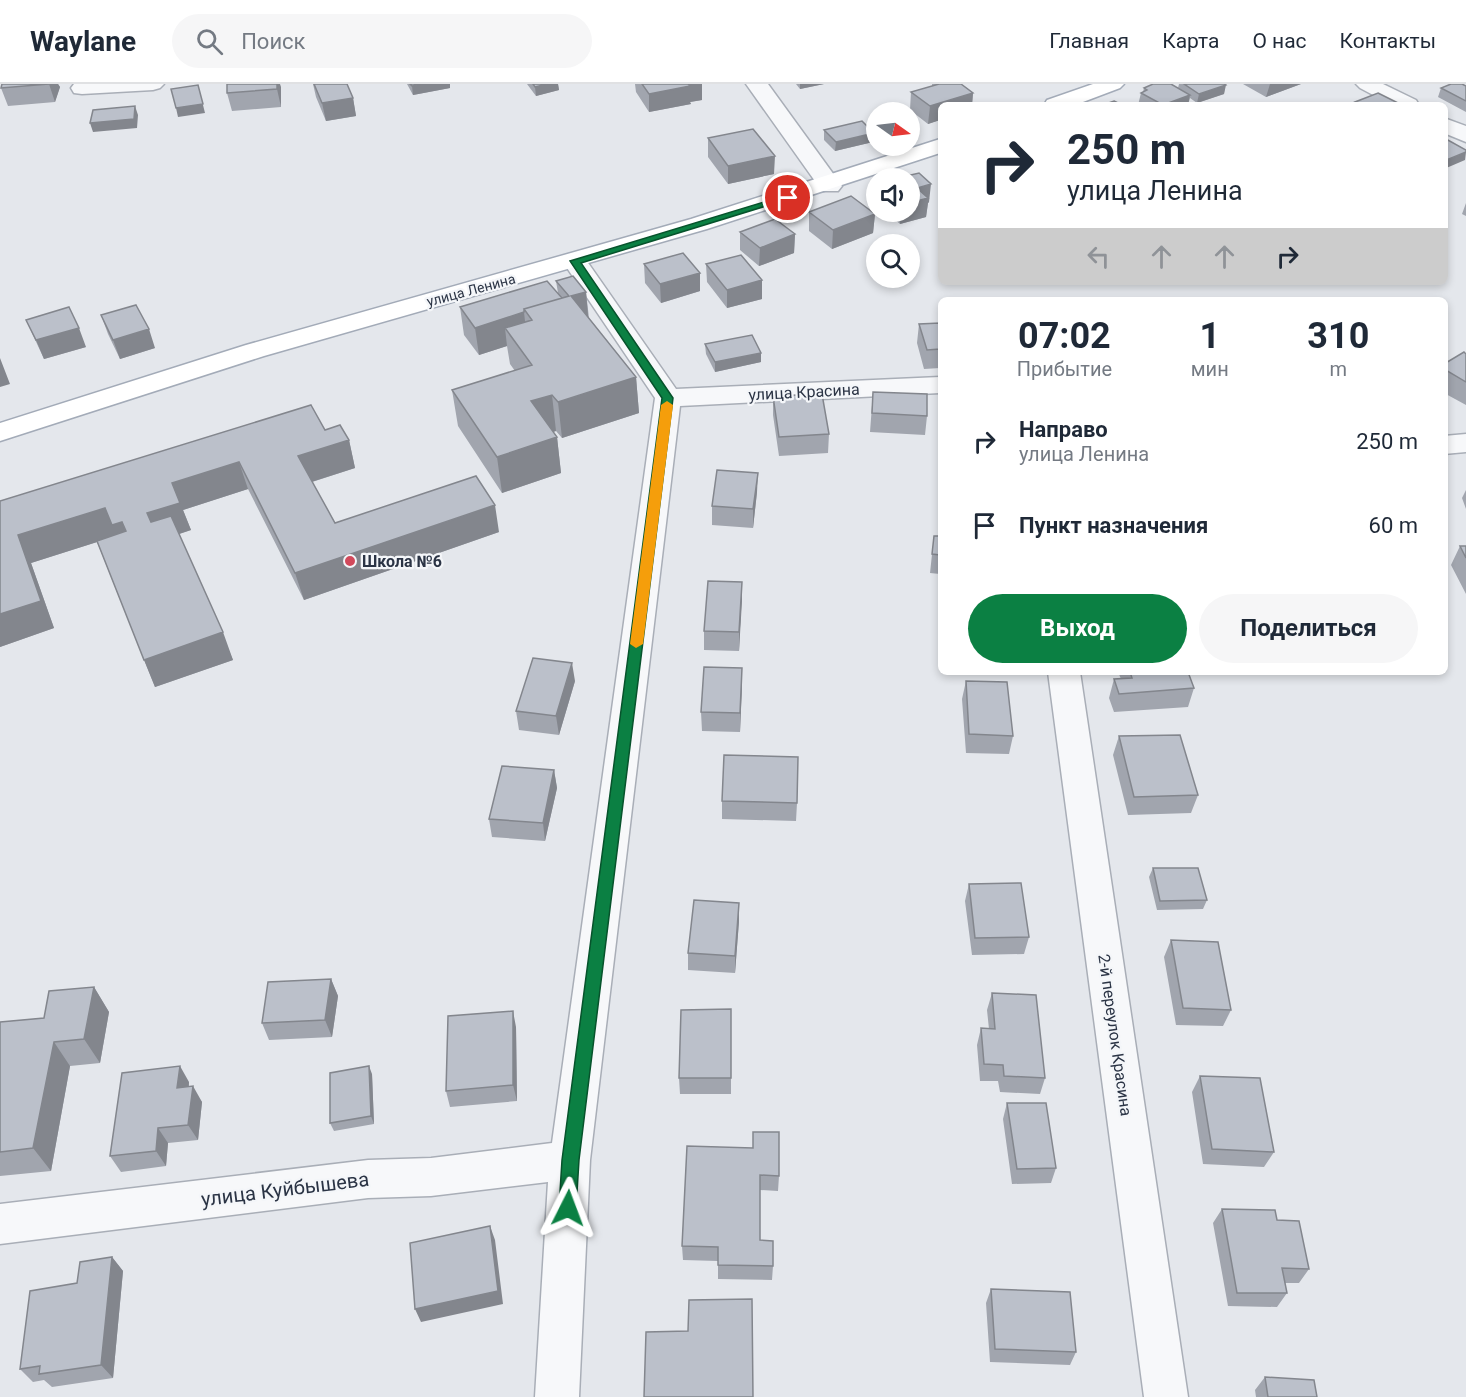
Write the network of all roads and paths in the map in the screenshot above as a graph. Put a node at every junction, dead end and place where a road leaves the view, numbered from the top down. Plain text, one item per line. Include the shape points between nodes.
1 (153, 84) edge
2 (757, 84) edge
3 (1113, 84) edge
4 (1367, 84) edge
5 (82, 87) dead end
6 (1062, 102) edge
7 (1402, 102) edge
8 (1448, 126) edge
9 (1466, 135) edge
10 (938, 147) edge
11 (830, 186) junction
12 (575, 261) junction
13 (938, 385) edge
14 (668, 398) junction
15 (0, 432) edge
16 (1466, 443) edge
17 (1448, 445) edge
18 (1064, 675) edge
19 (570, 1160) junction
20 (0, 1224) edge
21 (557, 1397) edge
22 (1166, 1397) edge

1 - 5 street
2 - 11 street
3 - 6 main road
4 - 7 street
8 - 9 street
10 - 11 main road, улица Ленина
11 - 12 main road, улица Ленина
12 - 14 street
12 - 15 main road, улица Ленина via 289,340
13 - 14 street, улица Красина
14 - 19 street
16 - 17 street
18 - 22 street, 2-й переулок Красина
19 - 20 street, улица Куйбышева via 431,1177 368,1179
19 - 21 street

